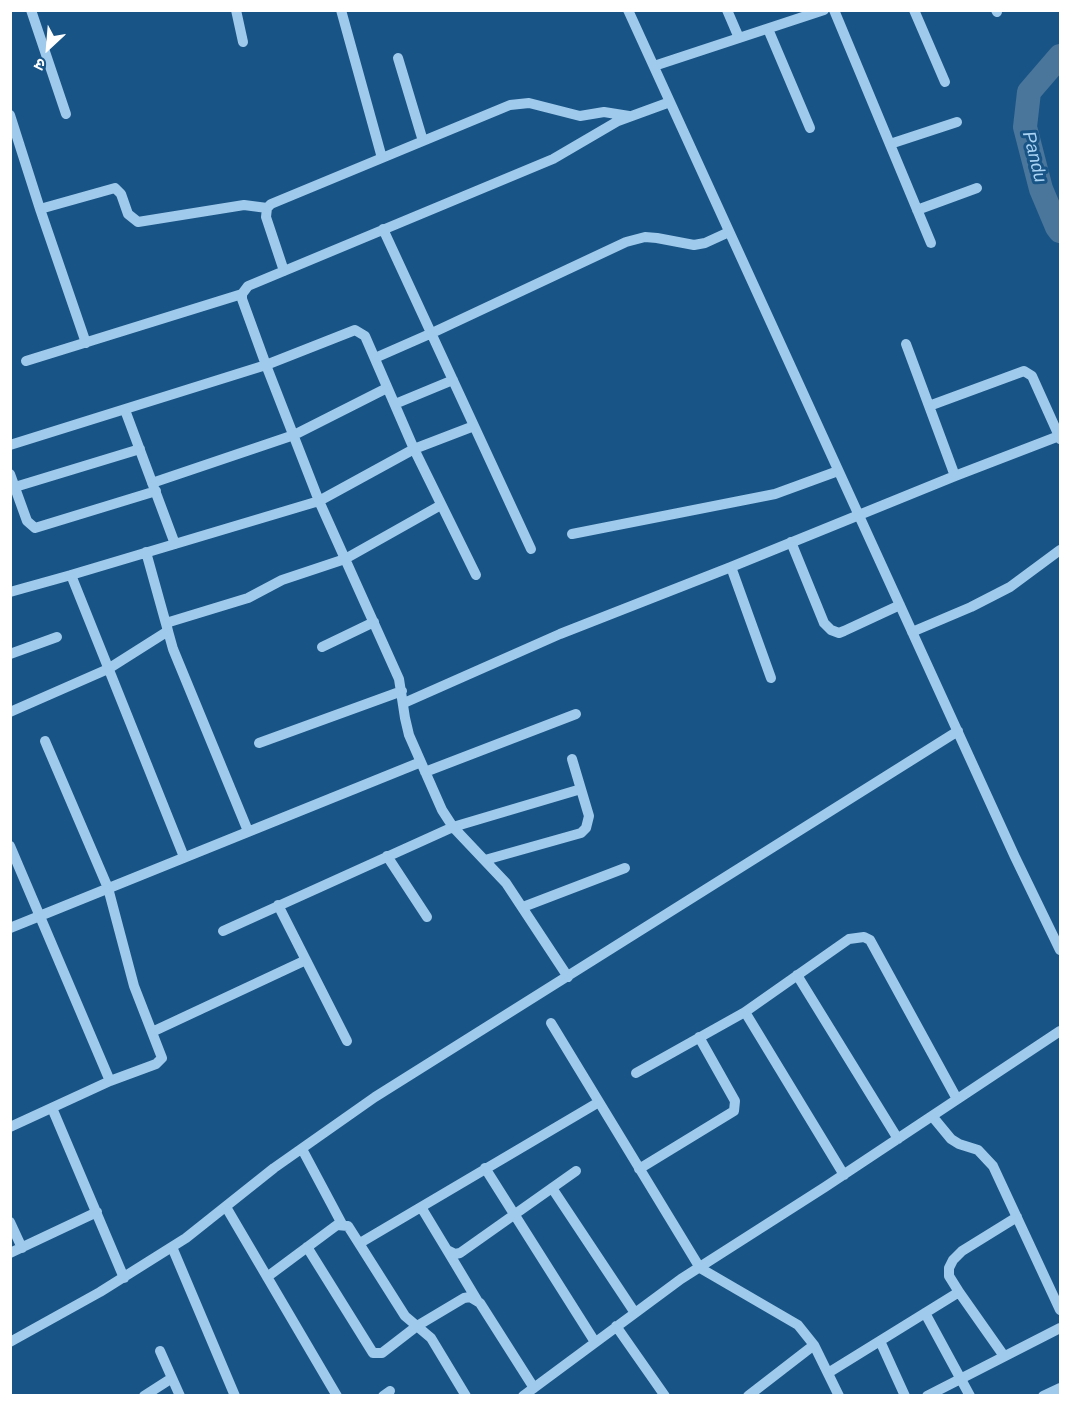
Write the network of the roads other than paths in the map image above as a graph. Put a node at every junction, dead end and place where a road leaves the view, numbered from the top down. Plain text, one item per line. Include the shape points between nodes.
1 (31, 10) edge
2 (236, 10) edge
3 (341, 10) edge
4 (628, 10) edge
5 (727, 10) edge
6 (824, 10) edge
7 (834, 10) edge
8 (915, 10) edge
9 (768, 29) junction
10 (739, 38) junction
11 (243, 42) dead end
12 (398, 58) dead end
13 (654, 66) junction
14 (945, 82) dead end
15 (670, 102) junction
16 (66, 114) dead end
17 (629, 116) junction
18 (12, 122) edge
19 (957, 122) dead end
20 (810, 128) dead end
21 (423, 141) junction
22 (890, 144) junction
23 (382, 158) junction
24 (977, 188) dead end
25 (267, 208) junction
26 (40, 209) junction
27 (917, 210) junction
28 (383, 230) junction
29 (729, 232) junction
30 (931, 243) dead end
31 (284, 271) junction
32 (242, 294) junction
33 (432, 333) junction
34 (86, 343) junction
35 (906, 344) dead end
36 (375, 358) junction
37 (27, 361) dead end
38 (266, 365) junction
39 (453, 380) junction
40 (387, 388) junction
41 (395, 404) junction
42 (929, 406) junction
43 (125, 410) junction
44 (474, 426) junction
45 (294, 435) junction
46 (1060, 437) edge
47 (10, 445) edge
48 (140, 449) junction
49 (414, 449) junction
50 (838, 471) junction
51 (10, 474) edge
52 (955, 476) junction
53 (15, 487) junction
54 (154, 487) junction
55 (319, 501) junction
56 (441, 505) junction
57 (858, 514) junction
58 (572, 534) dead end
59 (790, 542) junction
60 (176, 544) junction
61 (531, 549) dead end
62 (1060, 550) edge
63 (146, 552) junction
64 (345, 559) junction
65 (731, 567) junction
66 (71, 575) junction
67 (476, 575) dead end
68 (10, 592) edge
69 (900, 605) junction
70 (374, 622) junction
71 (166, 623) junction
72 (912, 632) junction
73 (57, 637) dead end
74 (322, 647) dead end
75 (10, 654) edge
76 (108, 669) junction
77 (771, 678) dead end
78 (402, 691) junction
79 (404, 703) junction
80 (10, 712) edge
81 (576, 714) dead end
82 (958, 731) junction
83 (45, 741) dead end
84 (259, 743) dead end
85 (572, 759) dead end
86 (423, 767) junction
87 (581, 789) junction
88 (453, 827) junction
89 (248, 831) junction
90 (10, 846) edge
91 (387, 856) junction
92 (184, 857) junction
93 (485, 860) junction
94 (625, 868) dead end
95 (108, 888) junction
96 (278, 905) junction
97 (523, 907) junction
98 (39, 916) junction
99 (427, 917) dead end
100 (10, 928) edge
101 (223, 931) dead end
102 (1060, 950) edge
103 (306, 960) junction
104 (797, 975) junction
105 (568, 978) junction
106 (745, 1012) junction
107 (550, 1023) dead end
108 (1060, 1031) edge
109 (152, 1032) junction
110 (699, 1038) junction
111 (347, 1041) dead end
112 (636, 1073) dead end
113 (110, 1081) junction
114 (957, 1099) junction
115 (599, 1102) junction
116 (52, 1108) junction
117 (932, 1116) junction
118 (10, 1127) edge
119 (898, 1139) junction
120 (302, 1149) junction
121 (485, 1168) junction
122 (639, 1169) junction
123 (576, 1171) dead end
124 (844, 1175) junction
125 (552, 1188) junction
126 (226, 1207) junction
127 (421, 1207) junction
128 (97, 1212) junction
129 (514, 1214) junction
130 (1017, 1217) junction
131 (10, 1222) edge
132 (342, 1224) junction
133 (360, 1243) junction
134 (172, 1247) junction
135 (308, 1247) junction
136 (22, 1248) junction
137 (447, 1250) junction
138 (10, 1253) edge
139 (700, 1268) junction
140 (267, 1277) junction
141 (124, 1278) junction
142 (959, 1292) junction
143 (477, 1300) junction
144 (1060, 1310) edge
145 (635, 1313) junction
146 (926, 1313) junction
147 (417, 1326) junction
148 (616, 1326) junction
149 (1060, 1328) edge
150 (880, 1341) junction
151 (10, 1342) edge
152 (595, 1342) junction
153 (814, 1345) junction
154 (159, 1351) dead end
155 (1004, 1356) junction
156 (828, 1373) junction
157 (172, 1378) junction
158 (961, 1378) junction
159 (534, 1388) junction
160 (1060, 1388) edge
161 (753, 1394) edge
162 (144, 1395) edge
163 (180, 1395) edge
164 (235, 1395) edge
165 (337, 1395) edge
166 (466, 1395) edge
167 (523, 1395) edge
168 (665, 1395) edge
169 (839, 1395) edge
170 (905, 1395) edge
171 (927, 1395) edge
172 (970, 1395) edge
173 (1043, 1395) edge

1 - 16 street
2 - 11 street
3 - 23 street
4 - 13 street
5 - 10 street
6 - 9 street
7 - 22 street
8 - 14 street
9 - 10 street
9 - 20 street
10 - 13 street
12 - 21 street
13 - 15 street
15 - 17 street
15 - 29 street
17 - 21 street via 604,112 580,116 520,103
17 - 28 street via 553,159
18 - 26 street
19 - 22 street
21 - 23 street
22 - 27 street
23 - 25 street
24 - 27 street
25 - 26 street via 244,205 138,222 128,214 115,188
25 - 31 street via 266,217
26 - 34 street
27 - 30 street
28 - 31 street
28 - 33 street
29 - 33 street via 705,243 645,237 626,242
29 - 50 street
31 - 32 street via 248,286
32 - 34 street
32 - 38 street
33 - 36 street
33 - 39 street
34 - 37 street
35 - 42 street
36 - 38 street via 365,336 355,330
36 - 40 street
38 - 43 street
38 - 45 street
39 - 41 street
39 - 44 street
40 - 41 street
40 - 45 street
41 - 49 street
42 - 46 street via 1024,371 1032,376
42 - 52 street
43 - 47 street
43 - 48 street
44 - 49 street
44 - 61 street
45 - 54 street
45 - 55 street
46 - 52 street
48 - 53 street
48 - 54 street
49 - 55 street
49 - 56 street
50 - 57 street
50 - 58 street via 786,492
51 - 53 street
52 - 57 street
53 - 54 street via 27,521 35,528
54 - 60 street
55 - 60 street
55 - 64 street
56 - 64 street
56 - 67 street
57 - 59 street
57 - 69 street
59 - 65 street
59 - 69 street via 824,623 831,630 844,632
60 - 63 street
62 - 72 street via 1010,587
63 - 66 street
63 - 71 street
64 - 70 street
64 - 71 street via 282,580 248,598
65 - 77 street
65 - 79 street via 561,634
66 - 68 street
66 - 76 street
69 - 72 street
70 - 74 street
70 - 78 street
71 - 76 street via 168,631
71 - 89 street
72 - 82 street
73 - 75 street
76 - 80 street
76 - 92 street
78 - 79 street
78 - 84 street
79 - 86 street via 409,735
81 - 86 street
82 - 102 street
82 - 105 street
83 - 95 street
85 - 87 street
86 - 88 street
86 - 89 street
87 - 88 street
87 - 93 street via 589,816 580,833
88 - 91 street
88 - 93 street
89 - 92 street
90 - 98 street
91 - 96 street
91 - 99 street
92 - 95 street
93 - 97 street
94 - 97 street
95 - 98 street
95 - 109 street via 134,986
96 - 101 street
96 - 103 street
97 - 105 street
98 - 100 street
98 - 113 street
103 - 109 street
103 - 111 street
104 - 106 street
104 - 114 street via 849,939 870,940
104 - 119 street
105 - 120 street via 375,1097
106 - 110 street
106 - 124 street
107 - 115 street
108 - 114 street
109 - 113 street via 161,1053 160,1062
110 - 112 street
110 - 122 street via 735,1101 734,1111
113 - 116 street
114 - 117 street
115 - 121 street
115 - 122 street
116 - 118 street
116 - 128 street
117 - 119 street
117 - 130 street via 951,1139 985,1156
119 - 124 street
120 - 126 street
120 - 132 street
121 - 127 street
121 - 129 street
122 - 139 street
123 - 125 street
124 - 139 street
125 - 129 street
125 - 145 street
126 - 134 street
126 - 140 street
127 - 133 street
127 - 137 street
128 - 136 street
128 - 141 street
129 - 137 street via 460,1253
129 - 152 street
130 - 142 street via 953,1260 949,1276
130 - 144 street
131 - 136 street
132 - 133 street
132 - 135 street
133 - 147 street via 405,1317
134 - 141 street
134 - 164 street
135 - 140 street
135 - 147 street via 373,1353 382,1353
136 - 138 street
137 - 143 street
139 - 145 street
139 - 153 street via 798,1325
140 - 165 street
141 - 151 street
142 - 146 street
142 - 155 street
143 - 147 street via 464,1298
143 - 159 street
145 - 148 street
146 - 150 street
146 - 158 street
147 - 166 street via 431,1338
148 - 152 street
148 - 168 street
149 - 155 street
150 - 156 street
150 - 170 street
152 - 159 street
153 - 156 street
153 - 161 street
154 - 157 street
155 - 158 street
156 - 169 street
157 - 162 street
157 - 163 street
158 - 171 street
158 - 172 street
159 - 167 street
160 - 173 street

